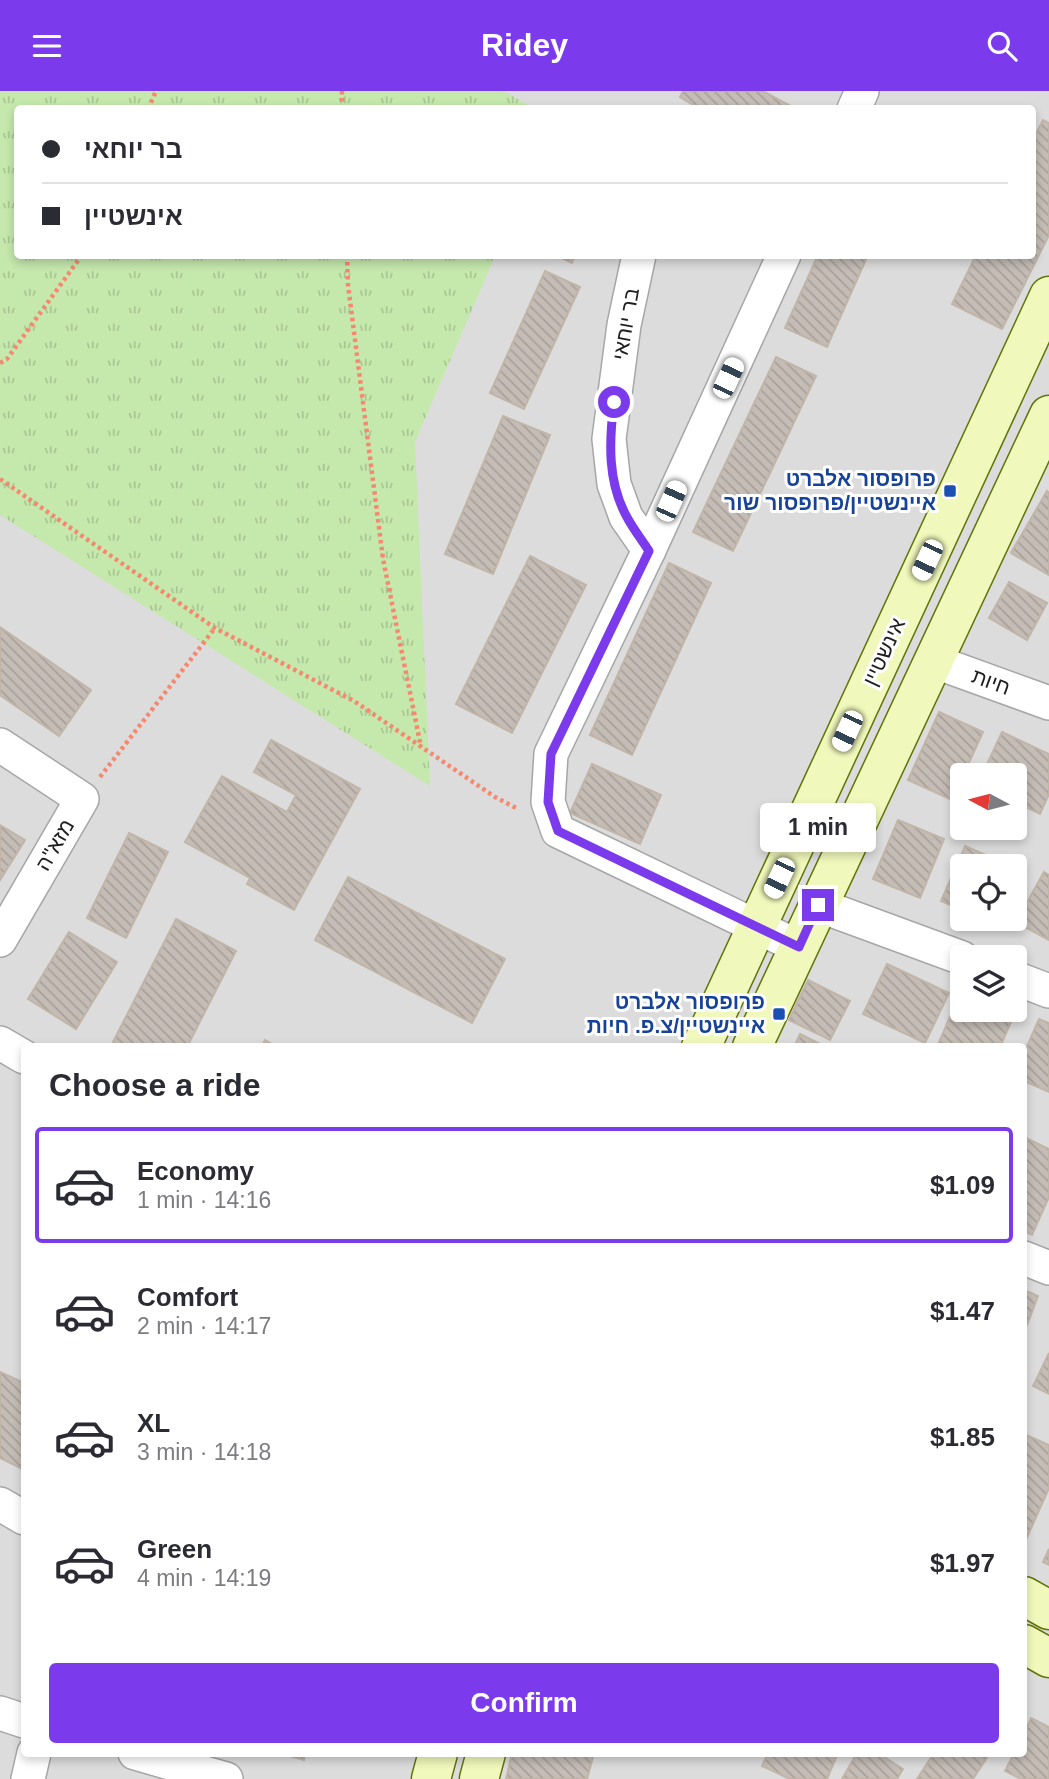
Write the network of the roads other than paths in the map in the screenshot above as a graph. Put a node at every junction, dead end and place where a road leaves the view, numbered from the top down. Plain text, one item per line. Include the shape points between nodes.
1 (638, 259) edge
2 (782, 259) edge
3 (1049, 296) edge
4 (1049, 415) edge
5 (649, 551) junction
6 (933, 661) junction
7 (1049, 703) edge
8 (0, 745) edge
9 (818, 905) junction
10 (757, 926) junction
11 (0, 940) edge
12 (799, 947) junction
13 (950, 954) edge
14 (1027, 983) edge
15 (1049, 991) edge
16 (0, 1043) edge
17 (703, 1043) edge
18 (754, 1043) edge
19 (21, 1055) edge
20 (1027, 1259) edge
21 (1049, 1268) edge
22 (0, 1504) edge
23 (21, 1516) edge
24 (1027, 1598) edge
25 (1049, 1609) edge
26 (1027, 1646) edge
27 (1049, 1658) edge
28 (0, 1713) edge
29 (21, 1720) edge
30 (33, 1757) edge
31 (149, 1757) edge
32 (437, 1757) edge
33 (484, 1757) edge
34 (28, 1779) edge
35 (226, 1779) edge
36 (431, 1779) edge
37 (479, 1779) edge

1 - 5 street, בר יוחאי via 609,439 614,484 626,517
2 - 5 street
3 - 10 main road, אינשטיין
4 - 6 main road
5 - 10 street via 551,754 548,802 558,831
6 - 7 street, חיות
6 - 9 main road
8 - 11 street, מזא"ה via 82,799
9 - 12 main road
9 - 13 street
10 - 12 street
10 - 17 main road, אינשטיין
12 - 18 main road
14 - 15 street
16 - 19 street
20 - 21 street
22 - 23 street
24 - 25 main road
26 - 27 main road
28 - 29 street
30 - 34 street
31 - 35 street
32 - 36 main road
33 - 37 main road

